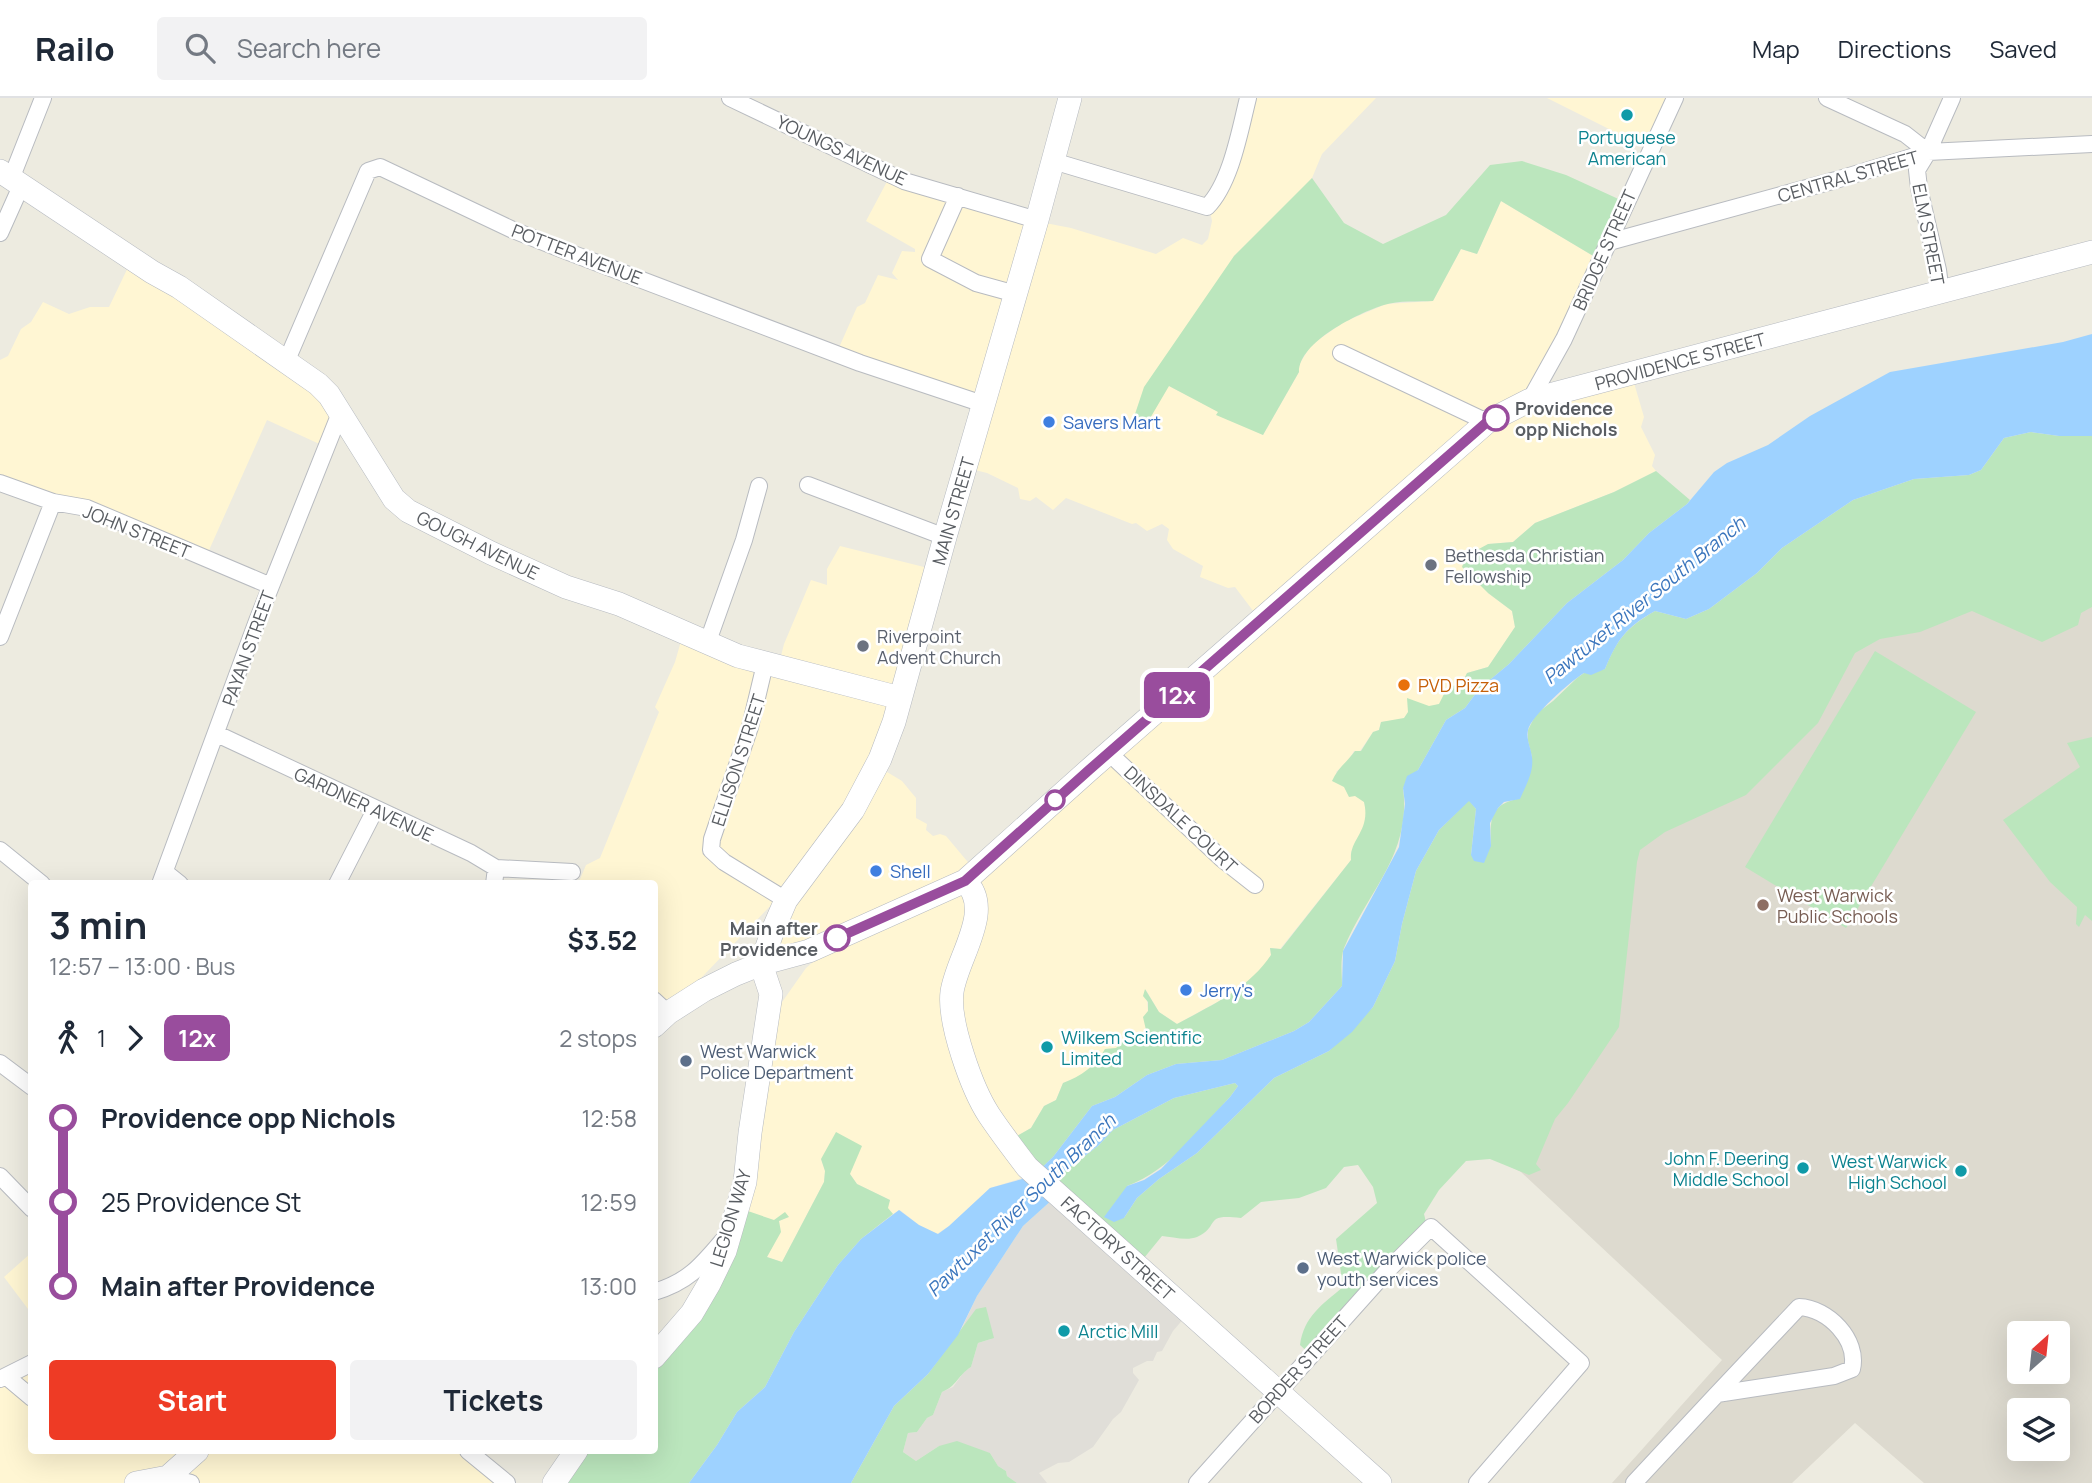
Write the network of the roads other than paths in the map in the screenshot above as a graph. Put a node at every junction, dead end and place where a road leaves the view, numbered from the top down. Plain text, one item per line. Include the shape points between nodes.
1 (43, 98) edge
2 (730, 98) edge
3 (1070, 98) edge
4 (1248, 98) edge
5 (1675, 98) edge
6 (1827, 98) edge
7 (1952, 98) edge
8 (2092, 144) edge
9 (1928, 152) junction
10 (1053, 161) junction
11 (11, 179) edge
12 (958, 196) junction
13 (1037, 220) junction
14 (0, 233) edge
15 (1609, 242) junction
16 (2092, 252) edge
17 (1941, 293) junction
18 (1016, 294) junction
19 (1341, 353) dead end
20 (287, 360) junction
21 (1530, 400) junction
22 (984, 404) junction
23 (340, 413) junction
24 (1487, 422) junction
25 (0, 483) edge
26 (808, 485) dead end
27 (759, 486) dead end
28 (53, 502) junction
29 (945, 537) junction
30 (271, 586) junction
31 (0, 637) edge
32 (707, 644) junction
33 (765, 664) junction
34 (900, 698) junction
35 (217, 734) junction
36 (1109, 752) junction
37 (375, 810) junction
38 (0, 850) edge
39 (572, 872) dead end
40 (495, 876) edge
41 (162, 878) edge
42 (38, 880) edge
43 (339, 880) edge
44 (965, 881) junction
45 (1255, 885) dead end
46 (786, 900) junction
47 (761, 964) junction
48 (659, 1013) edge
49 (0, 1063) edge
50 (28, 1084) edge
51 (0, 1176) edge
52 (28, 1205) edge
53 (729, 1234) junction
54 (658, 1291) edge
55 (658, 1352) edge
56 (28, 1365) edge
57 (4, 1378) edge
58 (1278, 1391) junction
59 (1717, 1394) junction
60 (28, 1395) edge
61 (194, 1454) edge
62 (472, 1454) edge
63 (574, 1454) edge
64 (491, 1470) junction
65 (167, 1480) edge
66 (136, 1483) edge
67 (191, 1483) edge
68 (480, 1483) edge
69 (508, 1483) edge
70 (554, 1483) edge
71 (1197, 1483) edge
72 (1380, 1483) edge
73 (1477, 1483) edge
74 (1634, 1483) edge

1 - 11 street
2 - 12 street, YOUNGS AVENUE via 904,181
3 - 10 main road, MAIN STREET
4 - 10 street via 1228,169 1208,207
5 - 15 street, BRIDGE STREET
6 - 9 street via 1905,134
7 - 9 street, ELM STREET
8 - 9 street, CENTRAL STREET
9 - 15 street, CENTRAL STREET
9 - 17 street, ELM STREET via 1917,170
10 - 13 main road, MAIN STREET
11 - 14 street
11 - 20 main road, GOUGH AVENUE
12 - 13 street, YOUNGS AVENUE
12 - 18 street via 930,259 976,283
13 - 18 main road, MAIN STREET
15 - 21 street, BRIDGE STREET
16 - 17 main road, PROVIDENCE STREET
17 - 21 main road, PROVIDENCE STREET
18 - 22 main road, MAIN STREET
19 - 24 street
20 - 22 street, POTTER AVENUE via 362,185 369,171 380,167 571,253 860,363
20 - 23 main road, GOUGH AVENUE via 329,395
21 - 24 main road, PROVIDENCE STREET
22 - 29 main road, MAIN STREET
23 - 30 street, PAYAN STREET
23 - 32 main road, GOUGH AVENUE via 394,499 408,511 566,587 619,604
24 - 36 main road, PROVIDENCE STREET
25 - 28 street, JOHN STREET
26 - 29 street
27 - 32 street
28 - 30 street, JOHN STREET via 98,512
28 - 31 street
29 - 34 main road, MAIN STREET
30 - 35 street, PAYAN STREET
32 - 33 main road, GOUGH AVENUE
33 - 34 main road, GOUGH AVENUE
33 - 46 street, ELLISON STREET via 711,850
34 - 46 main road, MAIN STREET via 880,759 863,793
35 - 37 street, GARDNER AVENUE
35 - 41 street, PAYAN STREET
36 - 44 main road, PROVIDENCE STREET
36 - 45 street, DINSDALE COURT
37 - 40 street, GARDNER AVENUE via 471,853
37 - 43 street
38 - 42 street
39 - 40 street
44 - 47 main road, PROVIDENCE STREET via 809,951
44 - 58 main road, FACTORY STREET via 975,890 978,911 952,992 954,1025 987,1112 1027,1167
46 - 47 main road
47 - 48 main road, PROVIDENCE STREET
47 - 53 main road, LEGION WAY via 772,995 745,1182
49 - 50 street
51 - 52 street
53 - 54 street via 694,1274
53 - 55 main road, LEGION WAY via 725,1251 692,1313
56 - 57 street
57 - 60 street
58 - 71 street, BORDER STREET
58 - 72 main road, FACTORY STREET
58 - 73 street, BORDER STREET via 1431,1227 1581,1363
59 - 59 street via 1834,1376 1852,1369 1849,1343 1835,1323 1799,1307
59 - 74 street
61 - 65 main road
62 - 64 street
63 - 70 main road
64 - 68 street
64 - 69 street
65 - 66 main road
65 - 67 street

